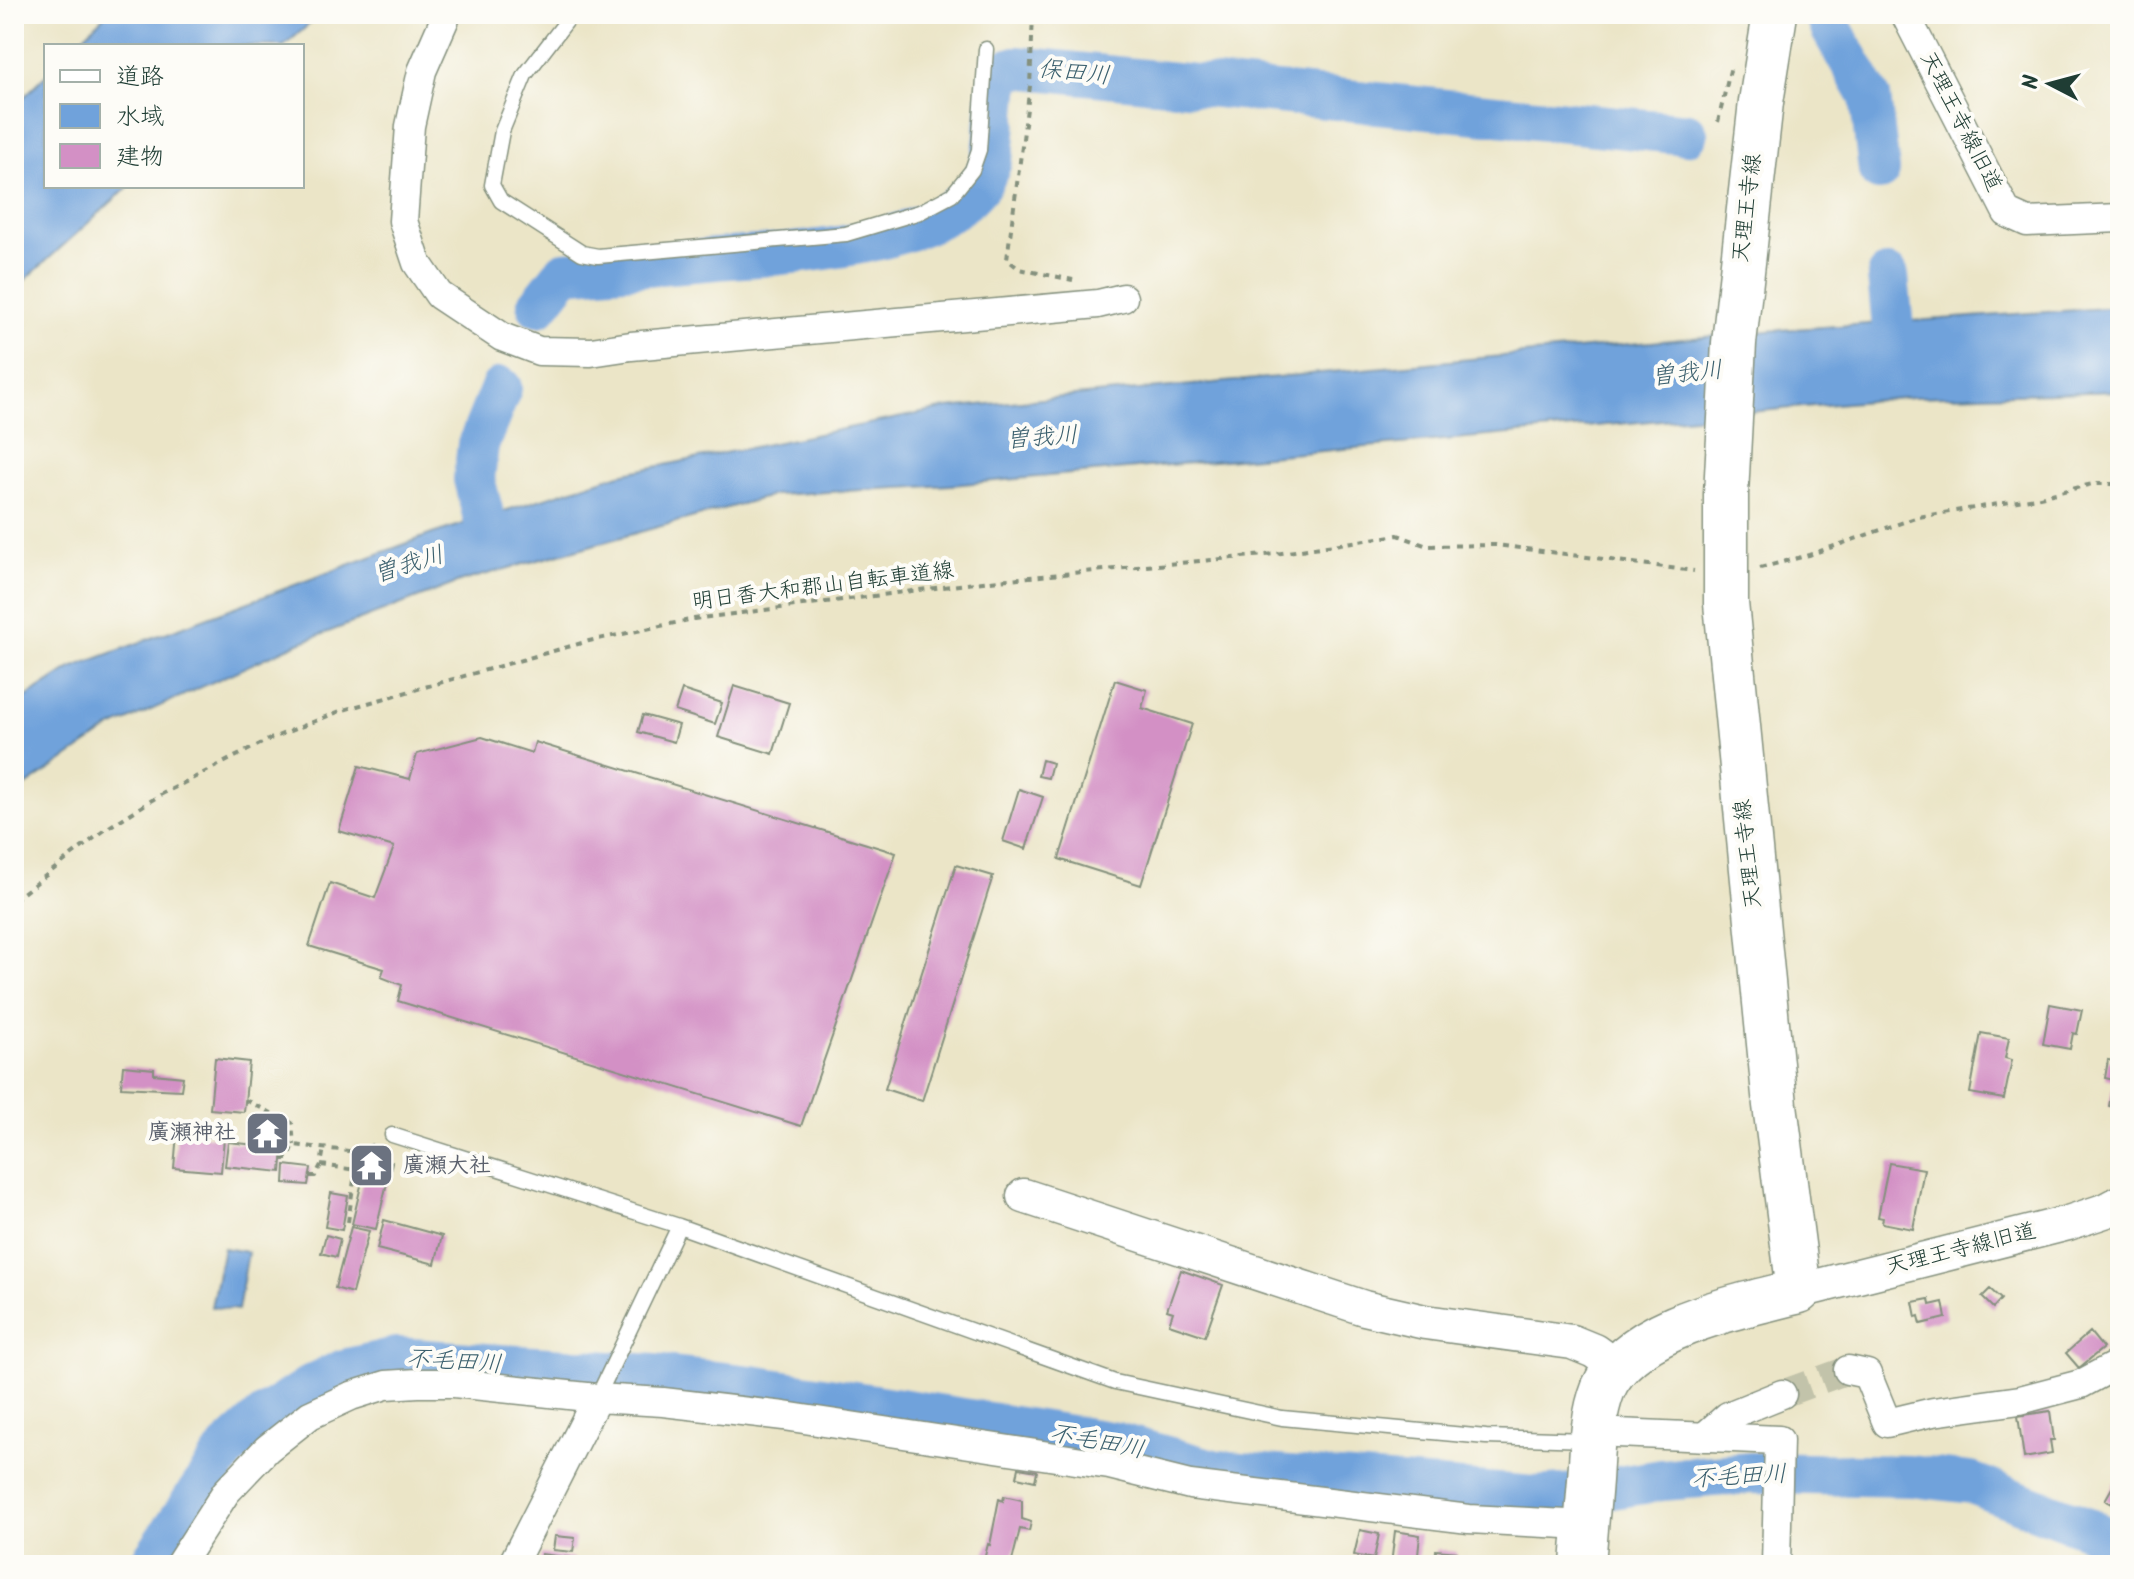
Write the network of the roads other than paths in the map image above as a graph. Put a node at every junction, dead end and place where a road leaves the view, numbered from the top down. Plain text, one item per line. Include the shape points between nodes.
1 (447, 14) edge
2 (572, 14) edge
3 (1775, 14) edge
4 (1905, 14) edge
5 (986, 49) dead end
6 (2120, 218) edge
7 (1123, 298) dead end
8 (392, 1135) road end
9 (1024, 1196) dead end
10 (2120, 1203) edge
11 (679, 1226) junction
12 (1799, 1291) junction
13 (2120, 1363) edge
14 (1616, 1367) junction
15 (1848, 1370) dead end
16 (1782, 1394) tunnel mouth
17 (597, 1398) junction
18 (1704, 1437) junction
19 (1589, 1492) edge
20 (179, 1565) edge
21 (512, 1565) edge
22 (1776, 1565) edge

1 - 7 street via 422,71 410,126 403,221 417,263 439,295 502,337 539,351 591,352
2 - 5 lane via 525,75 502,131 492,185 501,201 582,253 598,256 846,234 920,212 952,195 972,170 979,150
3 - 12 main road, 天理王寺線 via 1734,343 1726,603 1775,1105
4 - 6 street, 天理王寺線旧道 via 2007,213 2027,222
8 - 11 lane
9 - 14 street via 1364,1308 1572,1342
10 - 12 street, 天理王寺線旧道 via 2068,1223
11 - 17 lane
11 - 19 lane via 1115,1382 1282,1418 1486,1437
12 - 14 main road via 1696,1320 1641,1346
13 - 15 street via 2081,1384 2020,1400 1887,1423 1867,1374
14 - 19 main road via 1603,1390
16 - 18 street via 1728,1416
17 - 19 street via 784,1416 1109,1465 1190,1485 1469,1519
17 - 20 street via 454,1383 386,1385 351,1396 310,1415 267,1449 226,1492
17 - 21 street
18 - 19 street
18 - 22 street via 1779,1440

